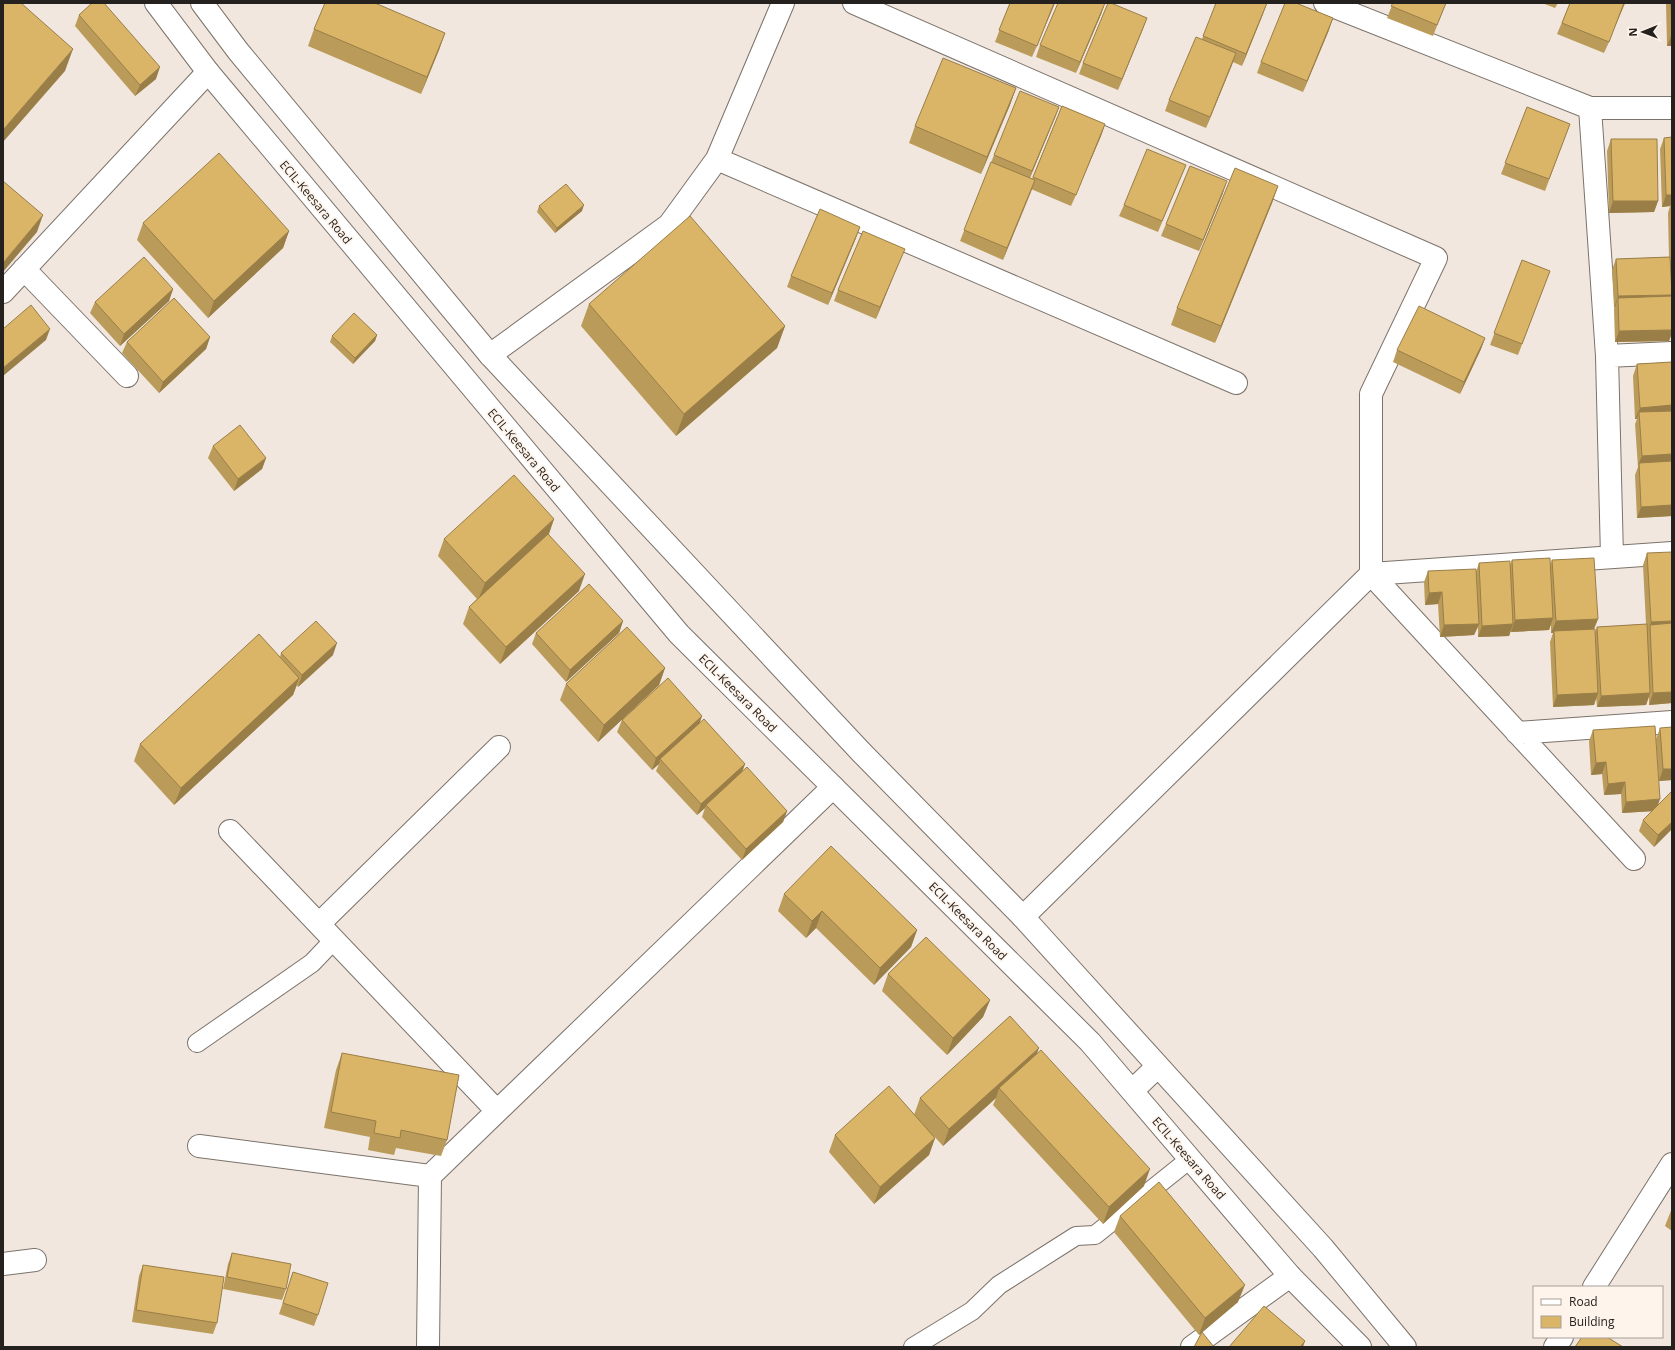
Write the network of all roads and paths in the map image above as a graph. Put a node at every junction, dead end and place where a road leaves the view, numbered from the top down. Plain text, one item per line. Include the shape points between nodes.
1 (156, 3) edge
2 (202, 3) edge
3 (783, 3) edge
4 (854, 3) edge
5 (1325, 3) edge
6 (208, 72) junction
7 (1590, 108) junction
8 (1672, 108) edge
9 (717, 158) junction
10 (24, 269) junction
11 (3, 292) edge
12 (1672, 353) edge
13 (490, 355) junction
14 (1607, 356) junction
15 (127, 376) dead end
16 (1236, 383) dead end
17 (1672, 553) edge
18 (1612, 557) junction
19 (1371, 574) junction
20 (1672, 722) edge
21 (1517, 732) junction
22 (498, 747) dead end
23 (833, 787) junction
24 (230, 831) dead end
25 (1634, 859) dead end
26 (1023, 917) junction
27 (319, 924) junction
28 (334, 940) junction
29 (197, 1043) dead end
30 (1158, 1066) junction
31 (1132, 1091) junction
32 (497, 1111) junction
33 (199, 1146) dead end
34 (1190, 1159) junction
35 (1672, 1164) edge
36 (430, 1176) junction
37 (35, 1260) dead end
38 (3, 1264) edge
39 (1290, 1276) junction
40 (1595, 1286) edge
41 (1561, 1338) edge
42 (428, 1347) edge
43 (913, 1347) edge
44 (1192, 1347) edge
45 (1360, 1347) edge
46 (1405, 1347) edge
47 (1555, 1347) edge

1 - 6 street, ECIL-Keesara Road
2 - 13 street via 238,51
3 - 9 street
4 - 19 street via 1436,258 1371,394
5 - 7 street
6 - 10 street
6 - 23 street, ECIL-Keesara Road via 679,634
7 - 8 street
7 - 14 street
9 - 13 street via 669,225
9 - 16 street
10 - 11 street
10 - 15 street
12 - 14 street
13 - 26 street via 856,746
14 - 18 street
17 - 18 street
18 - 19 street
19 - 21 street
19 - 26 street
20 - 21 street
21 - 25 street
22 - 27 street
23 - 31 street, ECIL-Keesara Road via 1085,1036
23 - 32 street
24 - 27 street
26 - 30 street
27 - 28 street
28 - 29 lane via 312,964
28 - 32 street
30 - 31 street
30 - 46 street via 1323,1248
31 - 34 street, ECIL-Keesara Road
32 - 36 street
33 - 36 street
34 - 39 street, ECIL-Keesara Road
34 - 43 lane via 1095,1235 1076,1236 999,1285 972,1311
35 - 40 street
36 - 42 street
37 - 38 street
39 - 44 street
39 - 45 street, ECIL-Keesara Road
41 - 47 street

